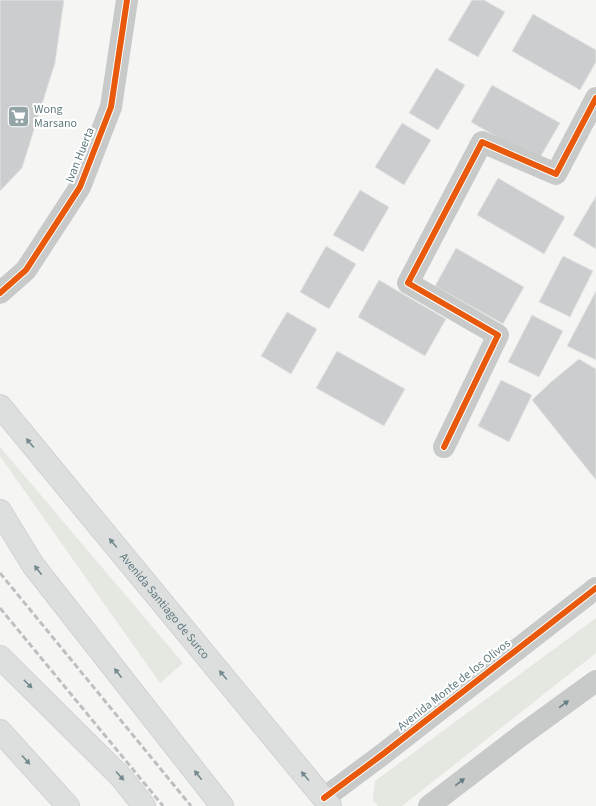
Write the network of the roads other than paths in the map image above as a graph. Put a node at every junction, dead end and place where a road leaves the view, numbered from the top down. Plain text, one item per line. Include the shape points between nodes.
1 (127, 0) edge
2 (596, 98) edge
3 (0, 293) edge
4 (0, 406) edge
5 (444, 447) dead end
6 (0, 511) edge
7 (596, 588) edge
8 (0, 657) edge
9 (596, 681) edge
10 (0, 731) edge
11 (327, 802) edge
12 (68, 806) edge
13 (144, 806) edge
14 (222, 806) edge
15 (429, 806) edge

1 - 3 street, Ivan Huerta via 111,107 80,187 26,270
2 - 5 street via 556,174 482,142 408,283 498,335
11 -> 4 main road, Avenida Santiago de Surco
14 -> 6 main road via 33,565
7 - 11 street, Avenida Monte de los Olivos via 383,754
8 -> 13 main road via 120,776
15 -> 9 street
10 -> 12 main road

